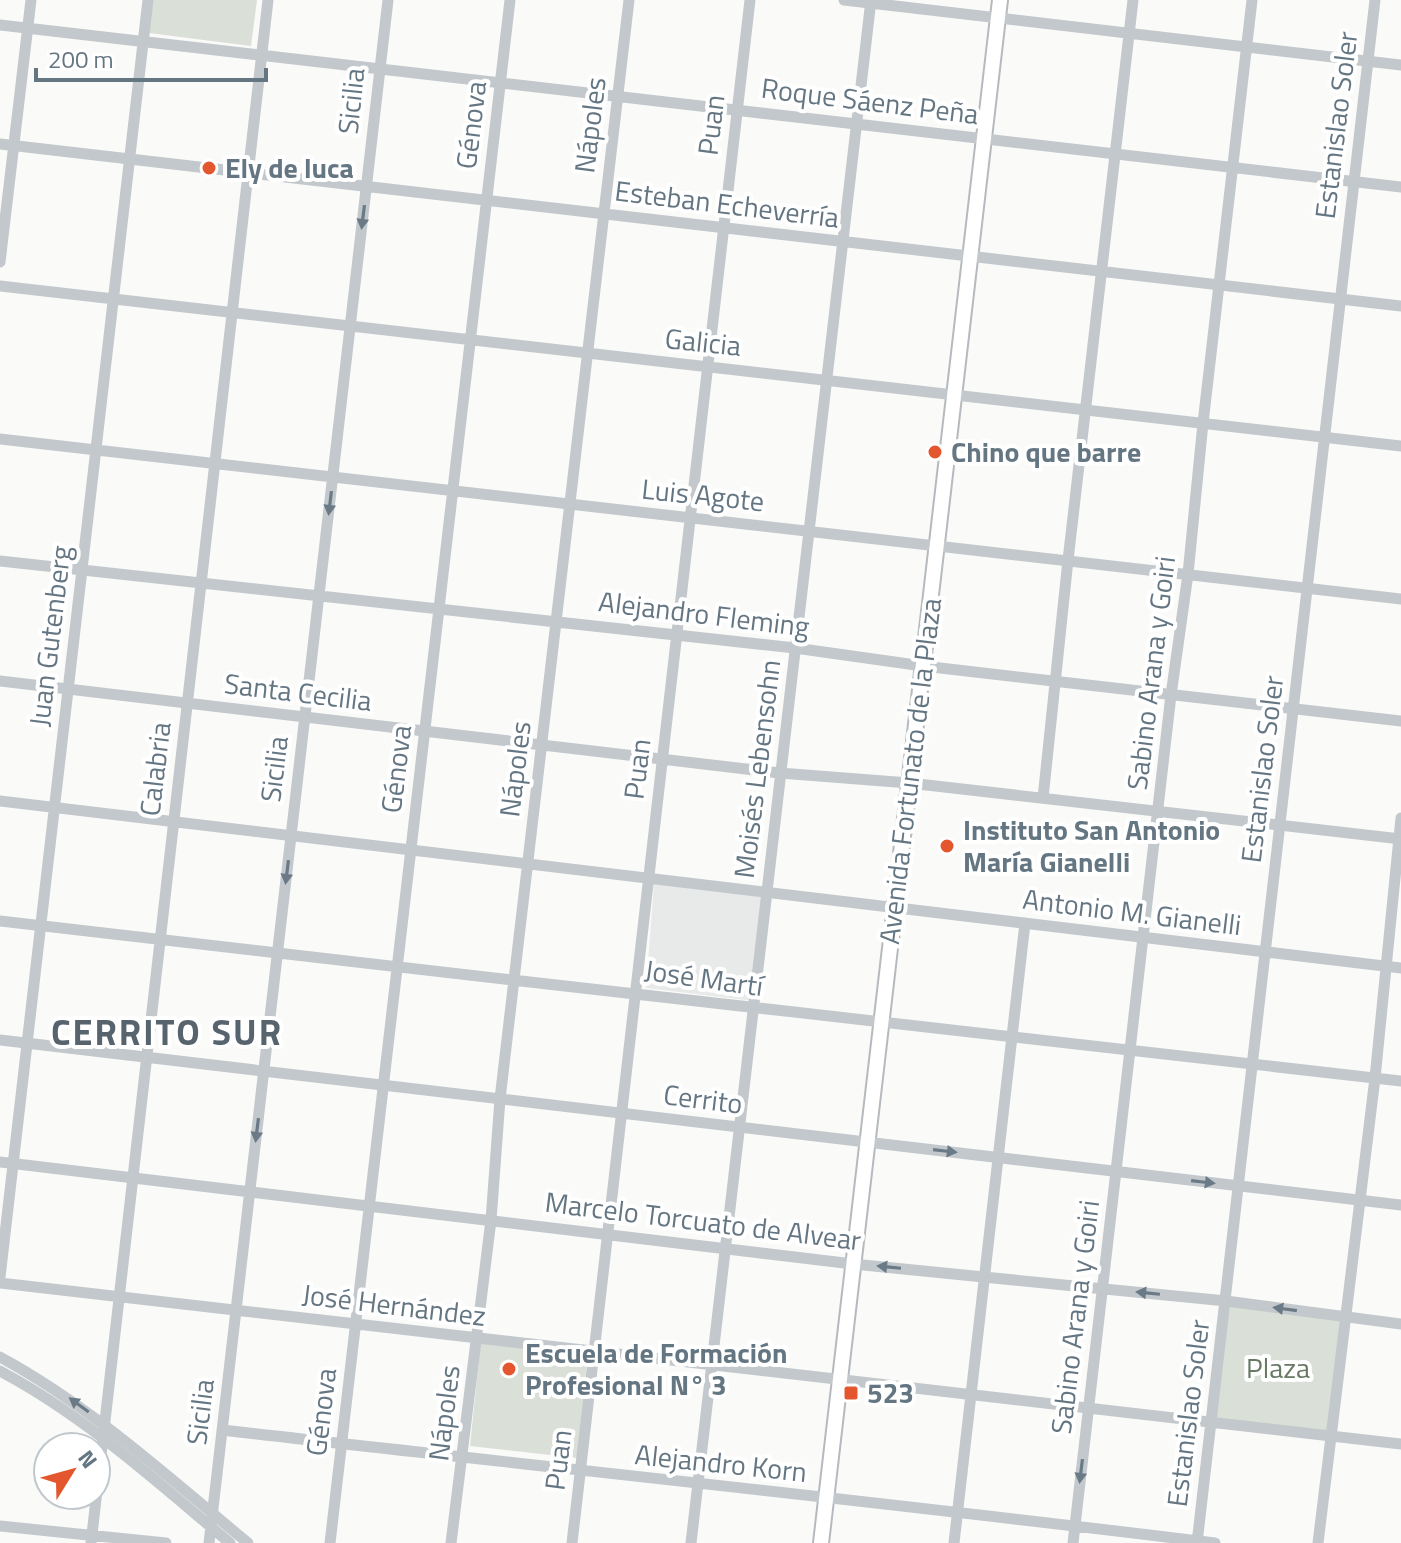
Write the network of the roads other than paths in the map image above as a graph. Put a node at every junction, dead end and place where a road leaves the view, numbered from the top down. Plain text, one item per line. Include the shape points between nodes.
1 (31, 0) edge
2 (148, 0) edge
3 (268, 0) edge
4 (388, 0) edge
5 (510, 0) edge
6 (629, 0) edge
7 (750, 0) edge
8 (844, 0) edge
9 (1000, 0) edge
10 (1133, 0) edge
11 (1252, 0) edge
12 (1375, 0) edge
13 (870, 2) edge
14 (998, 18) junction
15 (0, 25) edge
16 (27, 28) junction
17 (1129, 33) junction
18 (143, 41) junction
19 (1247, 47) junction
20 (261, 55) junction
21 (1368, 61) junction
22 (1401, 65) edge
23 (378, 69) junction
24 (501, 83) junction
25 (617, 96) junction
26 (737, 110) junction
27 (856, 124) junction
28 (983, 139) junction
29 (0, 144) edge
30 (13, 146) junction
31 (1115, 154) junction
32 (129, 159) junction
33 (1232, 168) junction
34 (247, 173) junction
35 (1354, 182) junction
36 (366, 187) junction
37 (1401, 187) edge
38 (487, 201) junction
39 (604, 214) junction
40 (724, 228) junction
41 (842, 242) junction
42 (969, 256) junction
43 (0, 262) edge
44 (1102, 272) junction
45 (1219, 285) junction
46 (0, 286) edge
47 (113, 299) junction
48 (1340, 299) junction
49 (1401, 306) edge
50 (231, 313) junction
51 (350, 326) junction
52 (471, 340) junction
53 (587, 353) junction
54 (708, 367) junction
55 (826, 380) junction
56 (954, 395) junction
57 (1087, 410) junction
58 (1203, 423) junction
59 (1325, 437) junction
60 (0, 439) edge
61 (1401, 446) edge
62 (96, 450) junction
63 (214, 463) junction
64 (333, 477) junction
65 (453, 490) junction
66 (570, 504) junction
67 (690, 517) junction
68 (809, 531) junction
69 (935, 545) junction
70 (1068, 560) junction
71 (0, 561) edge
72 (82, 569) junction
73 (1188, 574) junction
74 (201, 582) junction
75 (1307, 588) junction
76 (319, 595) junction
77 (1401, 599) edge
78 (439, 609) junction
79 (556, 622) junction
80 (677, 635) junction
81 (795, 648) junction
82 (923, 666) junction
83 (0, 681) edge
84 (1057, 682) junction
85 (68, 690) junction
86 (1171, 695) junction
87 (187, 703) junction
88 (1294, 709) junction
89 (305, 717) junction
90 (1401, 721) edge
91 (425, 731) junction
92 (542, 745) junction
93 (663, 759) junction
94 (780, 773) junction
95 (909, 783) junction
96 (1043, 798) junction
97 (0, 801) edge
98 (54, 808) junction
99 (1158, 811) junction
100 (1401, 818) edge
101 (173, 822) junction
102 (1280, 825) junction
103 (291, 837) junction
104 (1400, 839) edge
105 (411, 851) junction
106 (528, 865) junction
107 (649, 879) junction
108 (766, 893) junction
109 (894, 908) junction
110 (0, 921) edge
111 (1025, 923) junction
112 (40, 925) junction
113 (1143, 937) junction
114 (160, 939) junction
115 (277, 952) junction
116 (1266, 952) junction
117 (398, 966) junction
118 (1385, 966) junction
119 (1401, 968) edge
120 (514, 979) junction
121 (636, 993) junction
122 (753, 1009) junction
123 (880, 1024) junction
124 (1011, 1039) junction
125 (0, 1040) edge
126 (27, 1044) junction
127 (1130, 1052) junction
128 (146, 1058) junction
129 (1253, 1065) junction
130 (263, 1071) junction
131 (1375, 1078) junction
132 (1401, 1081) edge
133 (384, 1085) junction
134 (500, 1099) junction
135 (622, 1113) junction
136 (739, 1127) junction
137 (867, 1142) junction
138 (998, 1157) junction
139 (6, 1163) edge
140 (1116, 1171) junction
141 (132, 1178) junction
142 (1239, 1186) junction
143 (249, 1192) junction
144 (1359, 1200) junction
145 (1401, 1205) edge
146 (370, 1206) junction
147 (491, 1220) junction
148 (608, 1234) junction
149 (725, 1248) junction
150 (853, 1264) junction
151 (0, 1277) edge
152 (984, 1277) junction
153 (0, 1283) edge
154 (1103, 1289) junction
155 (119, 1297) junction
156 (1226, 1301) junction
157 (235, 1311) junction
158 (1345, 1317) junction
159 (1401, 1324) edge
160 (356, 1325) junction
161 (477, 1339) junction
162 (595, 1352) junction
163 (0, 1357) edge
164 (711, 1366) junction
165 (0, 1371) edge
166 (840, 1381) junction
167 (971, 1396) junction
168 (1089, 1410) junction
169 (104, 1423) junction
170 (1211, 1424) junction
171 (222, 1430) junction
172 (94, 1431) edge
173 (103, 1431) edge
174 (1331, 1436) junction
175 (342, 1444) junction
176 (1401, 1444) edge
177 (112, 1445) edge
178 (463, 1458) junction
179 (581, 1471) junction
180 (698, 1484) junction
181 (826, 1499) junction
182 (958, 1510) junction
183 (94, 1511) edge
184 (212, 1513) junction
185 (0, 1526) edge
186 (1075, 1526) junction
187 (211, 1527) junction
188 (91, 1539) edge
189 (1198, 1542) edge
190 (166, 1543) edge
191 (209, 1543) edge
192 (230, 1543) edge
193 (248, 1543) edge
194 (330, 1543) edge
195 (451, 1543) edge
196 (572, 1543) edge
197 (691, 1543) edge
198 (821, 1543) edge
199 (954, 1543) edge
200 (1073, 1543) edge
201 (1215, 1543) edge
202 (1318, 1543) edge

1 - 16 street
2 - 18 street, Juan Gutenberg
3 - 20 street, Calabria
4 - 23 street, Sicilia
5 - 24 street, Génova
6 - 25 street, Nápoles
7 - 26 street, Puan
8 - 13 street
9 - 14 main road, Avenida Fortunato de la Plaza
10 - 17 street
11 - 19 street, Sabino Arana y Goiri
12 - 21 street, Estanislao Soler
13 - 14 street
13 - 27 street, Moisés Lebensohn
14 - 17 street
14 - 28 main road, Avenida Fortunato de la Plaza
15 - 16 street, Roque Sáenz Peña
16 - 18 street, Roque Sáenz Peña
16 - 30 street
17 - 19 street
17 - 31 street
18 - 20 street, Roque Sáenz Peña
18 - 32 street, Juan Gutenberg
19 - 21 street
19 - 33 street, Sabino Arana y Goiri
20 - 23 street, Roque Sáenz Peña
20 - 34 street, Calabria
21 - 22 street
21 - 35 street, Estanislao Soler
23 - 24 street, Roque Sáenz Peña
23 - 36 street, Sicilia
24 - 25 street, Roque Sáenz Peña
24 - 38 street, Génova
25 - 26 street, Roque Sáenz Peña
25 - 39 street, Nápoles
26 - 27 street, Roque Sáenz Peña
26 - 40 street, Puan
27 - 28 street, Roque Sáenz Peña
27 - 41 street, Moisés Lebensohn
28 - 31 street, Roque Sáenz Peña
28 - 42 main road, Avenida Fortunato de la Plaza
29 - 30 street, Esteban Echeverría
30 - 32 street, Esteban Echeverría
30 - 43 street
31 - 33 street, Roque Sáenz Peña
31 - 44 street
32 - 34 street, Esteban Echeverría
32 - 47 street, Juan Gutenberg
33 - 35 street, Roque Sáenz Peña
33 - 45 street, Sabino Arana y Goiri
34 - 36 street, Esteban Echeverría
34 - 50 street, Calabria
35 - 37 street, Roque Sáenz Peña
35 - 48 street, Estanislao Soler
36 - 38 street, Esteban Echeverría
36 -> 51 street, Sicilia
38 - 39 street, Esteban Echeverría
38 - 52 street, Génova
39 - 40 street, Esteban Echeverría
39 - 53 street, Nápoles
40 - 41 street, Esteban Echeverría
40 - 54 street, Puan
41 - 42 street, Esteban Echeverría
41 - 55 street, Moisés Lebensohn
42 - 44 street, Esteban Echeverría
42 - 56 main road, Avenida Fortunato de la Plaza
44 - 45 street, Esteban Echeverría
44 - 57 street
45 - 48 street, Esteban Echeverría
45 - 58 street, Sabino Arana y Goiri
46 - 47 street, Galicia
47 - 50 street, Galicia
47 - 62 street, Juan Gutenberg
48 - 49 street, Esteban Echeverría
48 - 59 street, Estanislao Soler
50 - 51 street, Galicia
50 - 63 street, Calabria
51 - 52 street, Galicia
51 - 64 street, Sicilia
52 - 53 street, Galicia
52 - 65 street, Génova
53 - 54 street, Galicia
53 - 66 street, Nápoles
54 - 55 street, Galicia
54 - 67 street, Puan
55 - 56 street, Galicia
55 - 68 street, Moisés Lebensohn
56 - 57 street, Galicia
56 - 69 main road, Avenida Fortunato de la Plaza
57 - 58 street, Galicia
57 - 70 street
58 - 59 street, Galicia
58 - 73 street, Sabino Arana y Goiri
59 - 61 street, Galicia
59 - 75 street, Estanislao Soler
60 - 62 street, Luis Agote
62 - 63 street, Luis Agote
62 - 72 street, Juan Gutenberg
63 - 64 street, Luis Agote
63 - 74 street, Calabria
64 - 65 street, Luis Agote
64 -> 76 street, Sicilia
65 - 66 street, Luis Agote
65 - 78 street, Génova
66 - 67 street, Luis Agote
66 - 79 street, Nápoles
67 - 68 street, Luis Agote
67 - 80 street, Puan
68 - 69 street, Luis Agote
68 - 81 street, Moisés Lebensohn
69 - 70 street, Luis Agote
69 - 82 main road, Avenida Fortunato de la Plaza
70 - 73 street, Luis Agote
70 - 84 street
71 - 72 street, Alejandro Fleming
72 - 74 street, Alejandro Fleming
72 - 85 street, Juan Gutenberg
73 - 75 street, Luis Agote
73 - 86 street, Sabino Arana y Goiri
74 - 76 street, Alejandro Fleming
74 - 87 street, Calabria
75 - 77 street, Luis Agote
75 - 88 street, Estanislao Soler
76 - 78 street, Alejandro Fleming
76 - 89 street, Sicilia
78 - 79 street, Alejandro Fleming
78 - 91 street, Génova
79 - 80 street, Alejandro Fleming
79 - 92 street, Nápoles
80 - 81 street, Alejandro Fleming
80 - 93 street, Puan
81 - 82 street, Alejandro Fleming
81 - 94 street, Moisés Lebensohn
82 - 84 street, Alejandro Fleming
82 - 95 main road, Avenida Fortunato de la Plaza
83 - 85 street, Santa Cecilia
84 - 86 street, Alejandro Fleming
84 - 96 street
85 - 87 street, Santa Cecilia
85 - 98 street, Juan Gutenberg
86 - 88 street, Alejandro Fleming
86 - 99 street, Sabino Arana y Goiri
87 - 89 street, Santa Cecilia
87 - 101 street, Calabria
88 - 90 street, Alejandro Fleming
88 - 102 street, Estanislao Soler
89 - 91 street, Santa Cecilia
89 - 103 street, Sicilia
91 - 92 street, Santa Cecilia
91 - 105 street, Génova
92 - 93 street, Santa Cecilia
92 - 106 street, Nápoles
93 - 94 street, Santa Cecilia
93 - 107 street, Puan
94 - 95 street, Santa Cecilia
94 - 108 street, Moisés Lebensohn
95 - 96 street, Santa Cecilia
95 - 109 main road, Avenida Fortunato de la Plaza
96 - 99 street, Santa Cecilia
97 - 98 street, Antonio M. Gianelli
98 - 101 street, Antonio M. Gianelli
98 - 112 street, Juan Gutenberg
99 - 102 street, Santa Cecilia
99 - 113 street, Sabino Arana y Goiri
100 - 104 street
101 - 103 street, Antonio M. Gianelli
101 - 114 street, Calabria
102 - 104 street, Santa Cecilia
102 - 116 street, Estanislao Soler
103 - 105 street, Antonio M. Gianelli
103 -> 115 street, Sicilia
104 - 118 street
105 - 106 street, Antonio M. Gianelli
105 - 117 street, Génova
106 - 107 street, Antonio M. Gianelli
106 - 120 street, Nápoles
107 - 108 street, Antonio M. Gianelli
107 - 121 street, Puan
108 - 109 street, Antonio M. Gianelli
108 - 122 street, Moisés Lebensohn
109 - 111 street, Antonio M. Gianelli
109 - 123 main road, Avenida Fortunato de la Plaza
110 - 112 street, José Martí
111 - 113 street, Antonio M. Gianelli
111 - 124 street
112 - 114 street, José Martí
112 - 126 street, Juan Gutenberg
113 - 116 street, Antonio M. Gianelli
113 - 127 street, Sabino Arana y Goiri
114 - 115 street, José Martí
114 - 128 street, Calabria
115 - 117 street, José Martí
115 - 130 street, Sicilia
116 - 118 street, Antonio M. Gianelli
116 - 129 street, Estanislao Soler
117 - 120 street, José Martí
117 - 133 street, Génova
118 - 119 street, Antonio M. Gianelli
118 - 131 street
120 - 121 street, José Martí
120 - 134 street, Nápoles
121 - 122 street, José Martí
121 - 135 street, Puan
122 - 123 street, José Martí
122 - 136 street, Moisés Lebensohn
123 - 124 street, José Martí
123 - 137 main road, Avenida Fortunato de la Plaza
124 - 127 street, José Martí
124 - 138 street
125 - 126 street, Cerrito
126 - 128 street, Cerrito
126 - 139 street, Juan Gutenberg
127 - 129 street, José Martí
127 - 140 street, Sabino Arana y Goiri
128 - 130 street, Cerrito
128 - 141 street, Calabria
129 - 131 street, José Martí
129 - 142 street, Estanislao Soler
130 - 133 street, Cerrito
130 -> 143 street, Sicilia
131 - 132 street, José Martí
131 - 144 street
133 - 134 street, Cerrito
133 - 146 street, Génova
134 - 135 street, Cerrito
134 - 147 street, Nápoles
135 - 136 street, Cerrito
135 - 148 street, Puan
136 - 137 street, Cerrito
136 - 149 street, Moisés Lebensohn
137 -> 138 street, Cerrito
137 - 150 main road, Avenida Fortunato de la Plaza
138 - 140 street, Cerrito
138 - 152 street
139 - 141 street, Marcelo Torcuato de Alvear
139 - 151 street, Juan Gutenberg
140 -> 142 street, Cerrito
140 - 154 street, Sabino Arana y Goiri
141 - 143 street, Marcelo Torcuato de Alvear
141 - 155 street, Calabria
142 - 144 street, Cerrito
142 - 156 street, Estanislao Soler
143 - 146 street, Marcelo Torcuato de Alvear
143 - 157 street, Sicilia
144 - 145 street, Cerrito
144 - 158 street
146 - 147 street, Marcelo Torcuato de Alvear
146 - 160 street, Génova
147 - 148 street, Marcelo Torcuato de Alvear
147 - 161 street, Nápoles
148 - 149 street, Marcelo Torcuato de Alvear
148 - 162 street, Puan
149 - 150 street, Marcelo Torcuato de Alvear
149 - 164 street, Moisés Lebensohn
152 -> 150 street, Marcelo Torcuato de Alvear
150 - 166 main road, Avenida Fortunato de la Plaza
152 - 154 street, Marcelo Torcuato de Alvear
152 - 167 street
153 - 155 street, José Hernández
156 -> 154 street, Marcelo Torcuato de Alvear
154 - 168 street, Sabino Arana y Goiri
155 - 157 street, José Hernández
155 - 169 street, Calabria
158 -> 156 street, Marcelo Torcuato de Alvear
156 - 170 street, Estanislao Soler
157 - 160 street, José Hernández
157 - 171 street, Sicilia
158 - 159 street, Marcelo Torcuato de Alvear
158 - 174 street
160 - 161 street, José Hernández
160 - 175 street, Génova
161 - 162 street, José Hernández
161 - 178 street, Nápoles
162 - 164 street, José Hernández
162 - 179 street, Puan
169 -> 163 street
164 - 166 street, José Hernández
164 - 180 street, Moisés Lebensohn
165 - 172 street
166 - 167 street, José Hernández
166 - 181 main road, Avenida Fortunato de la Plaza
167 - 168 street, José Hernández
167 - 182 street
168 - 170 street, José Hernández
168 -> 186 street, Sabino Arana y Goiri
169 - 173 street, Calabria
169 - 184 street
170 - 174 street, José Hernández
170 - 189 street, Estanislao Soler
171 - 175 street, Alejandro Korn
171 - 184 street, Sicilia
174 - 176 street
174 - 202 street
175 - 178 street, Alejandro Korn
175 - 194 street, Génova
177 - 187 street
178 - 179 street, Alejandro Korn
178 - 195 street, Nápoles
179 - 180 street, Alejandro Korn
179 - 196 street, Puan
180 - 181 street, Alejandro Korn
180 - 197 street, Moisés Lebensohn
181 - 182 street, Alejandro Korn
181 - 198 main road, Avenida Fortunato de la Plaza
182 - 186 street, Alejandro Korn
182 - 199 street
183 - 188 street, Calabria
184 - 187 street, Sicilia
184 - 193 street
185 - 188 street
186 - 189 street, Alejandro Korn
186 - 200 street, Sabino Arana y Goiri
187 - 191 street, Sicilia
187 - 192 street
188 - 190 street
189 - 201 street, Alejandro Korn

